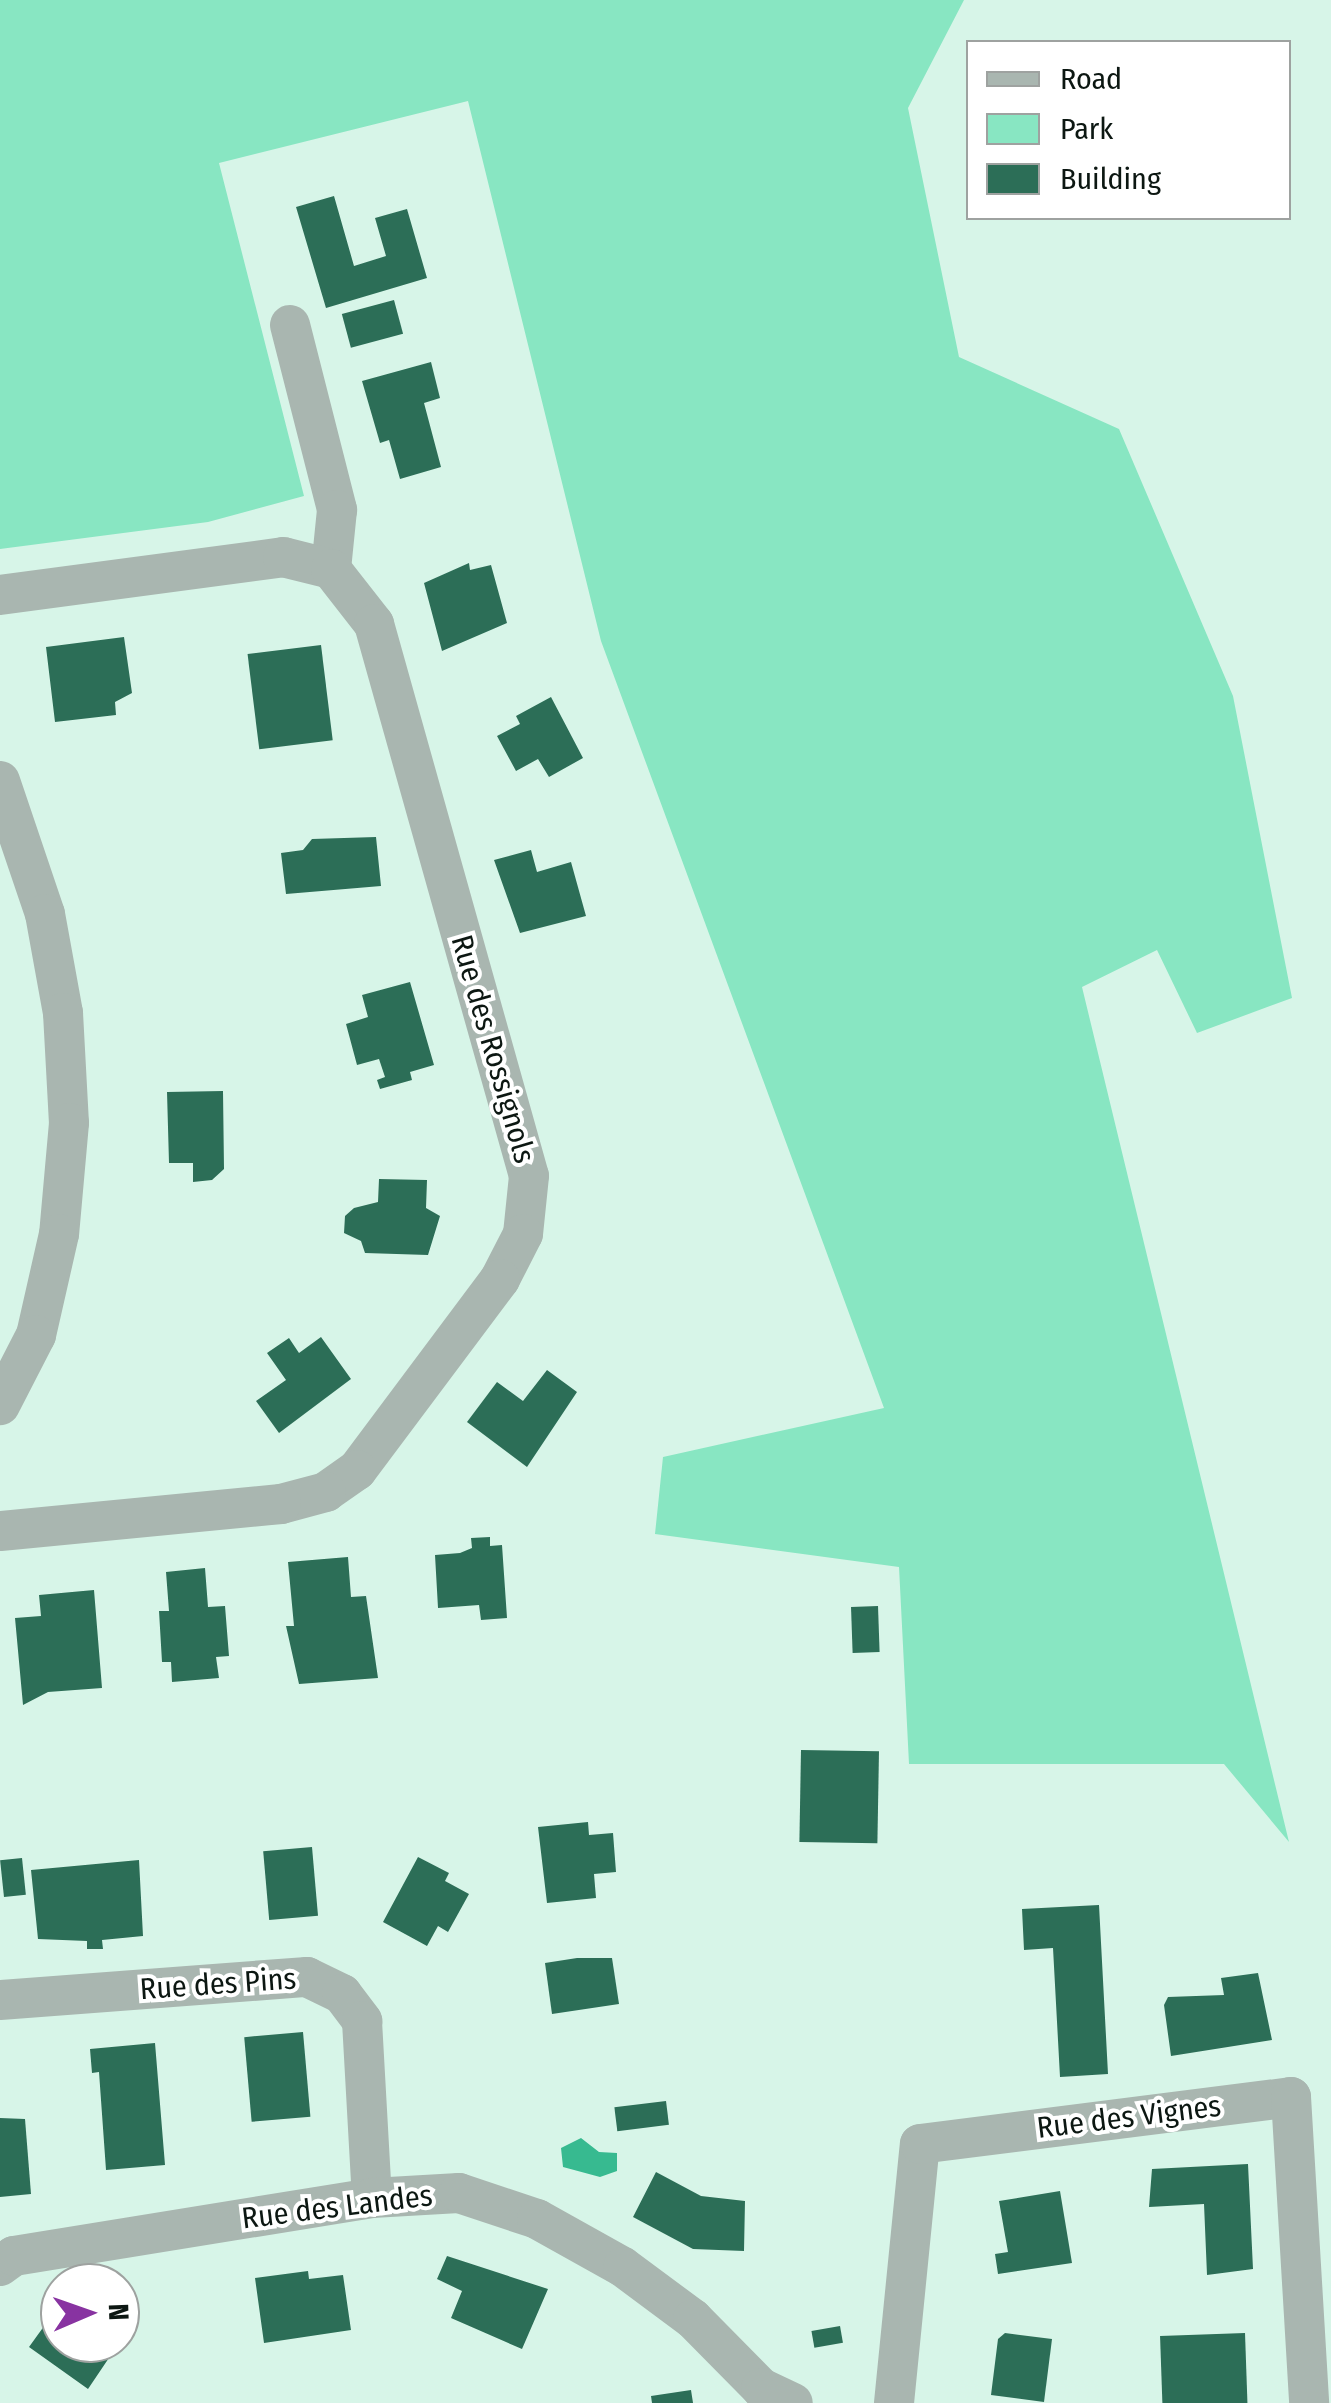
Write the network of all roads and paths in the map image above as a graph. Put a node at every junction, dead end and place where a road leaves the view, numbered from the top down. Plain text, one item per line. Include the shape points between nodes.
1 (290, 324) dead end
2 (330, 569) junction
3 (0, 595) edge
4 (0, 781) edge
5 (11, 850) edge
6 (0, 1405) edge
7 (0, 1531) edge
8 (0, 2000) edge
9 (372, 2198) junction
10 (0, 2266) edge
11 (794, 2403) edge
12 (894, 2403) edge
13 (1309, 2403) edge

1 - 2 street via 336,510
2 - 3 street via 283,556
2 - 7 street, Rue des Rossignols via 374,624 529,1176 523,1234 500,1279 357,1470 326,1492 281,1504
4 - 5 street
5 - 6 street via 45,914 63,1013 69,1123 59,1234 36,1335
8 - 9 street, Rue des Pins via 307,1976 342,1994 362,2021
9 - 10 street, Rue des Landes via 14,2256
9 - 11 street, Rue des Landes via 459,2193 537,2218 623,2266 693,2318 761,2388
12 - 13 street, Rue des Vignes via 920,2144 1291,2097

